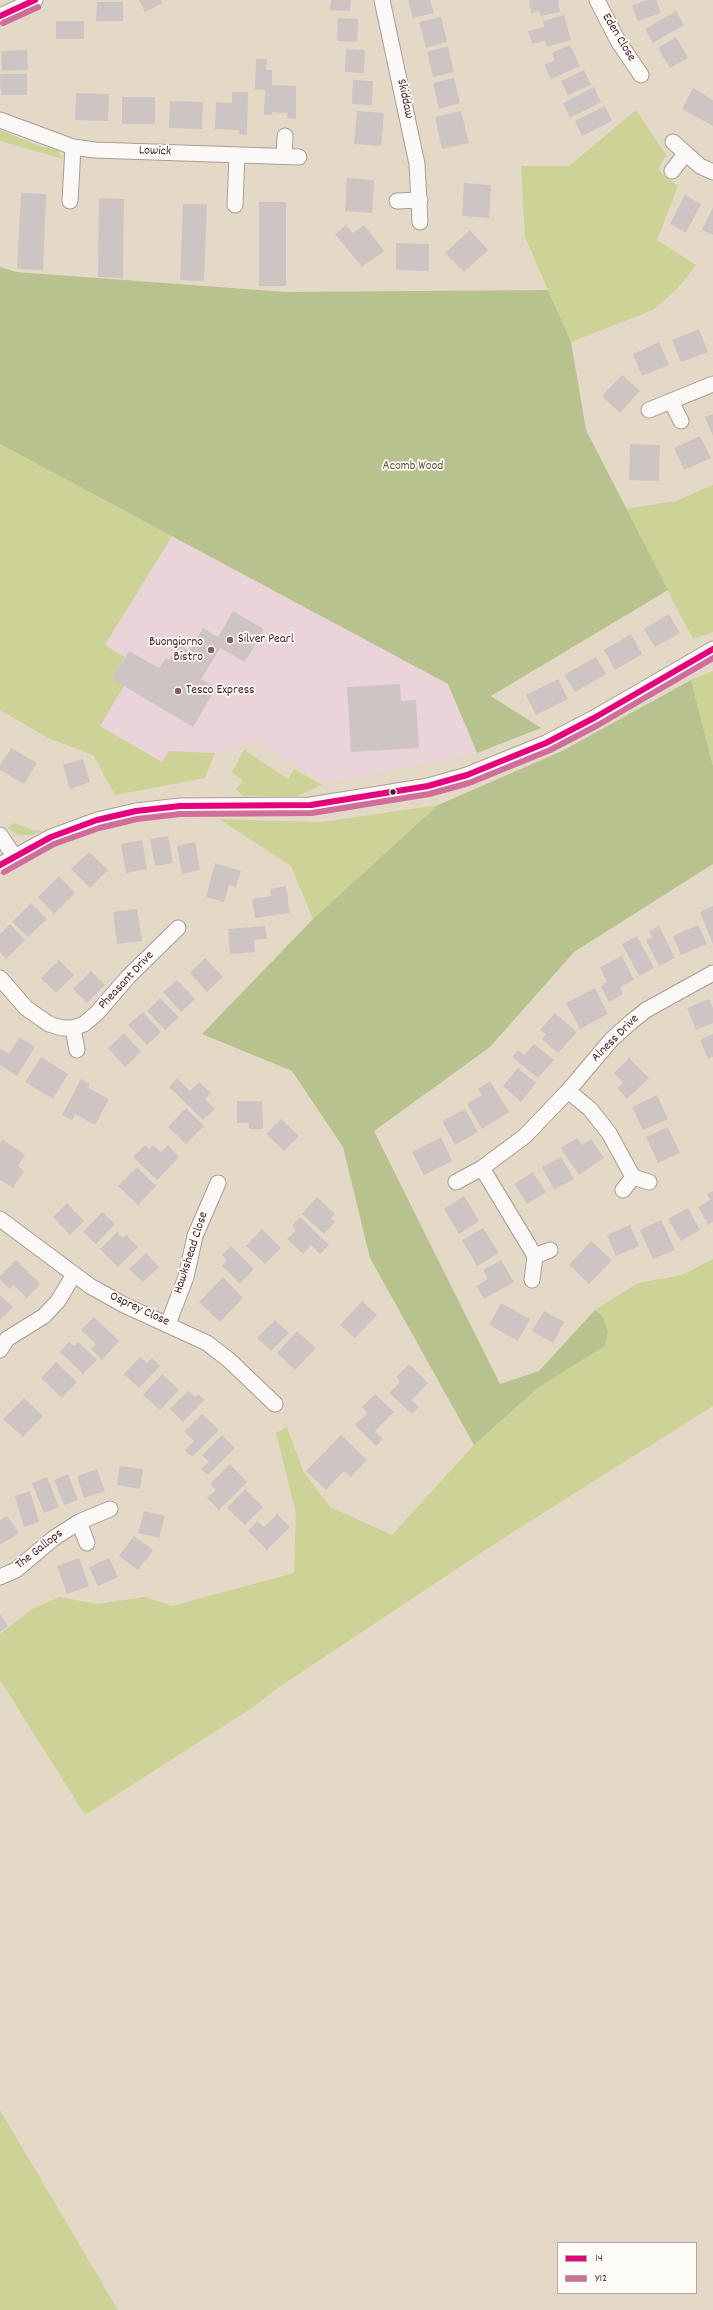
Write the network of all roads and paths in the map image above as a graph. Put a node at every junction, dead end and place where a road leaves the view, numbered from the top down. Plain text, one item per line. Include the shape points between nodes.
1 (34, 0) edge
2 (382, 0) edge
3 (597, 0) edge
4 (0, 16) edge
5 (641, 76) dead end
6 (0, 120) edge
7 (285, 136) dead end
8 (672, 142) dead end
9 (73, 147) junction
10 (685, 154) junction
11 (237, 155) junction
12 (672, 170) dead end
13 (713, 172) edge
14 (420, 200) junction
15 (70, 201) dead end
16 (397, 201) dead end
17 (235, 205) dead end
18 (420, 222) dead end
19 (713, 384) edge
20 (671, 401) junction
21 (649, 410) dead end
22 (681, 421) dead end
23 (713, 649) edge
24 (0, 835) edge
25 (14, 856) junction
26 (0, 865) edge
27 (178, 928) dead end
28 (713, 972) edge
29 (0, 978) edge
30 (73, 1028) junction
31 (77, 1050) dead end
32 (568, 1091) junction
33 (482, 1168) junction
34 (633, 1177) junction
35 (456, 1182) dead end
36 (649, 1182) dead end
37 (218, 1183) dead end
38 (623, 1190) dead end
39 (0, 1219) edge
40 (550, 1250) dead end
41 (535, 1256) junction
42 (73, 1276) junction
43 (532, 1280) dead end
44 (168, 1324) junction
45 (0, 1350) edge
46 (275, 1404) dead end
47 (110, 1509) dead end
48 (79, 1522) junction
49 (87, 1543) dead end
50 (0, 1577) edge

1 - 4 street
2 - 14 street, Skiddaw via 415,149
3 - 5 street, Eden Close via 618,41
6 - 9 street, Lowick
7 - 11 street, Lowick via 292,156
8 - 10 street
9 - 11 street, Lowick
9 - 15 street
10 - 12 street
10 - 13 street
11 - 17 street
14 - 16 street
14 - 18 street, Skiddaw
19 - 20 street
20 - 21 street
20 - 22 street
23 - 25 street via 546,743 467,776 428,786 310,805 180,806 136,811 51,837
24 - 25 street
25 - 26 street
27 - 30 street, Pheasant Drive via 128,977 97,1014 84,1024
28 - 32 street, Alness Drive via 646,1010 631,1022
29 - 30 street via 26,1008 49,1024
30 - 31 street
32 - 33 street, Alness Drive via 525,1136
32 - 34 street via 590,1109 609,1133
33 - 35 street, Alness Drive
33 - 41 street
34 - 36 street
34 - 38 street
37 - 44 street, Hawkshead Close via 195,1236 186,1277
39 - 42 street, Osprey Close
40 - 41 street
41 - 43 street
42 - 44 street, Osprey Close via 124,1305
42 - 45 street via 58,1301 44,1316 7,1339
44 - 46 street, Osprey Close via 213,1347
47 - 48 street, The Gallops
48 - 49 street, The Gallops
48 - 50 street, The Gallops via 54,1538 16,1570

